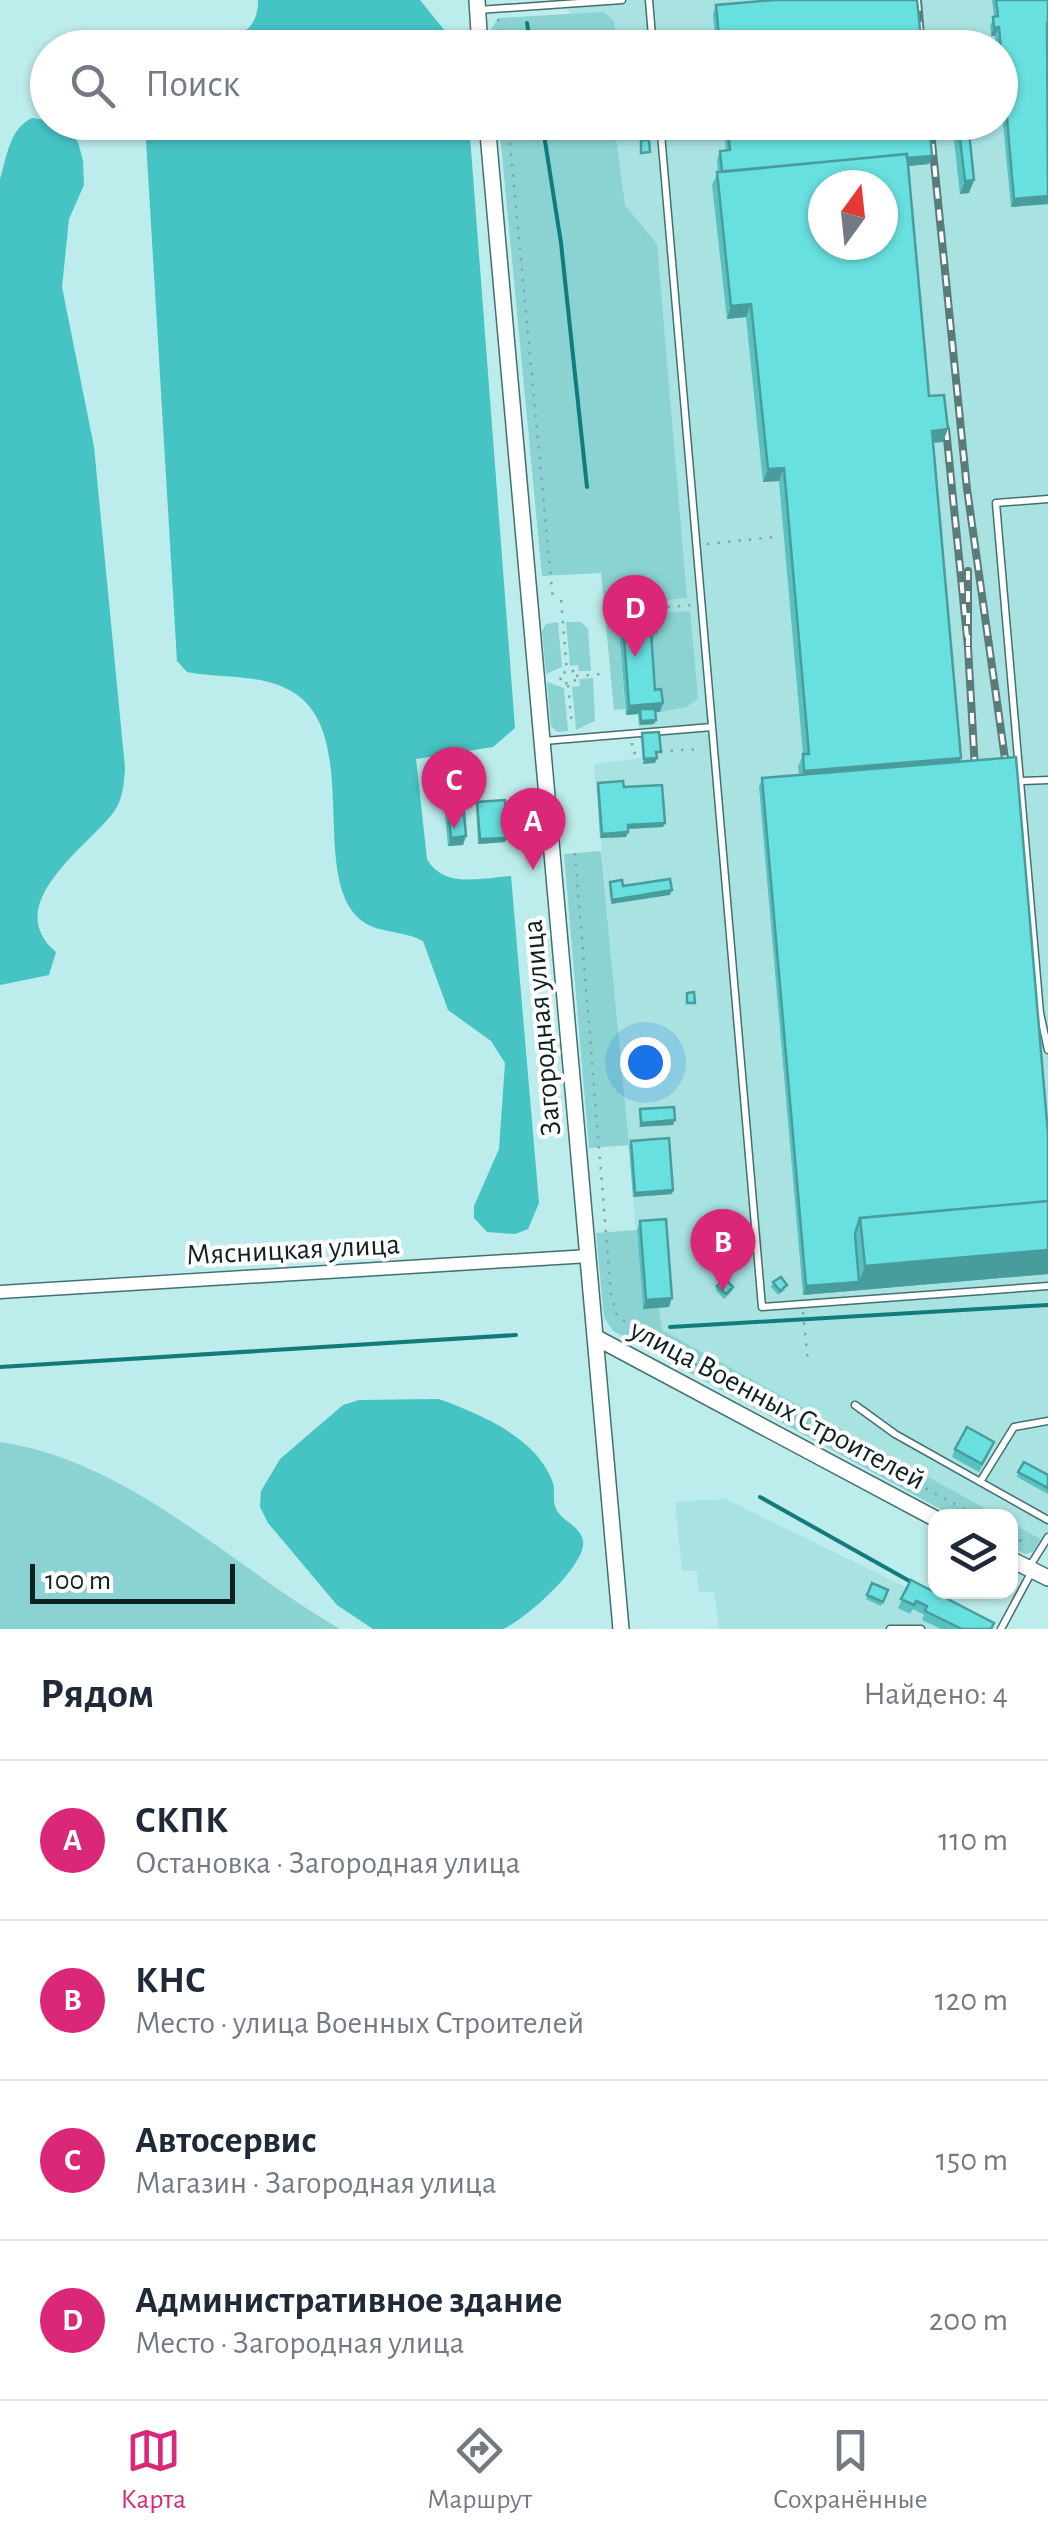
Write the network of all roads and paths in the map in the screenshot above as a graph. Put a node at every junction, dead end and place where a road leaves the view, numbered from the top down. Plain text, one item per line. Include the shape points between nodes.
1 (622, 0) edge
2 (649, 0) edge
3 (477, 5) edge
4 (498, 8) junction
5 (479, 30) edge
6 (500, 30) edge
7 (652, 30) edge
8 (489, 140) edge
9 (510, 140) edge
10 (662, 140) edge
11 (1048, 499) edge
12 (776, 537) dead end
13 (696, 546) junction
14 (561, 600) dead end
15 (553, 601) dead end
16 (701, 604) junction
17 (632, 626) edge
18 (567, 672) junction
19 (601, 674) dead end
20 (575, 676) junction
21 (568, 683) junction
22 (712, 727) junction
23 (632, 734) junction
24 (572, 738) junction
25 (542, 741) junction
26 (705, 748) dead end
27 (642, 752) edge
28 (659, 752) edge
29 (1048, 780) edge
30 (1022, 781) junction
31 (575, 853) dead end
32 (1048, 1050) edge
33 (588, 1256) junction
34 (1048, 1286) edge
35 (0, 1292) edge
36 (803, 1304) junction
37 (595, 1338) junction
38 (808, 1360) dead end
39 (855, 1406) dead end
40 (1048, 1421) edge
41 (980, 1482) junction
42 (964, 1509) edge
43 (928, 1514) edge
44 (1048, 1520) edge
45 (1048, 1537) edge
46 (1018, 1538) edge
47 (1040, 1550) junction
48 (1018, 1562) edge
49 (1031, 1569) junction
50 (1048, 1578) edge
51 (621, 1629) edge
52 (890, 1629) edge
53 (922, 1629) edge
54 (1001, 1629) edge

1 - 4 lane
2 - 7 lane
3 - 4 lane
3 - 5 street
4 - 6 path
8 - 25 street, Загородная улица
9 - 15 path
10 - 13 lane
11 - 30 lane via 996,503
12 - 13 path
13 - 16 lane
14 - 18 path
16 - 17 path via 630,610
16 - 22 lane
18 - 20 path
18 - 21 path via 560,672 561,684
19 - 20 path
20 - 21 path
21 - 24 path
22 - 23 lane
22 - 36 lane via 762,1307
23 - 24 lane
23 - 27 path via 633,753
24 - 25 lane
25 - 33 street, Загородная улица
26 - 28 path
29 - 30 lane
30 - 32 lane
31 - 42 path via 617,1316
33 - 35 street, Мясницкая улица
33 - 37 street, Загородная улица
34 - 36 lane
36 - 38 path
37 - 43 street, улица Военных Строителей
37 - 51 street, Загородная улица
39 - 41 lane
40 - 41 lane via 1014,1427
41 - 44 lane
45 - 47 lane
46 - 47 path
47 - 49 lane
48 - 49 street
49 - 50 street
49 - 54 lane
52 - 53 lane

